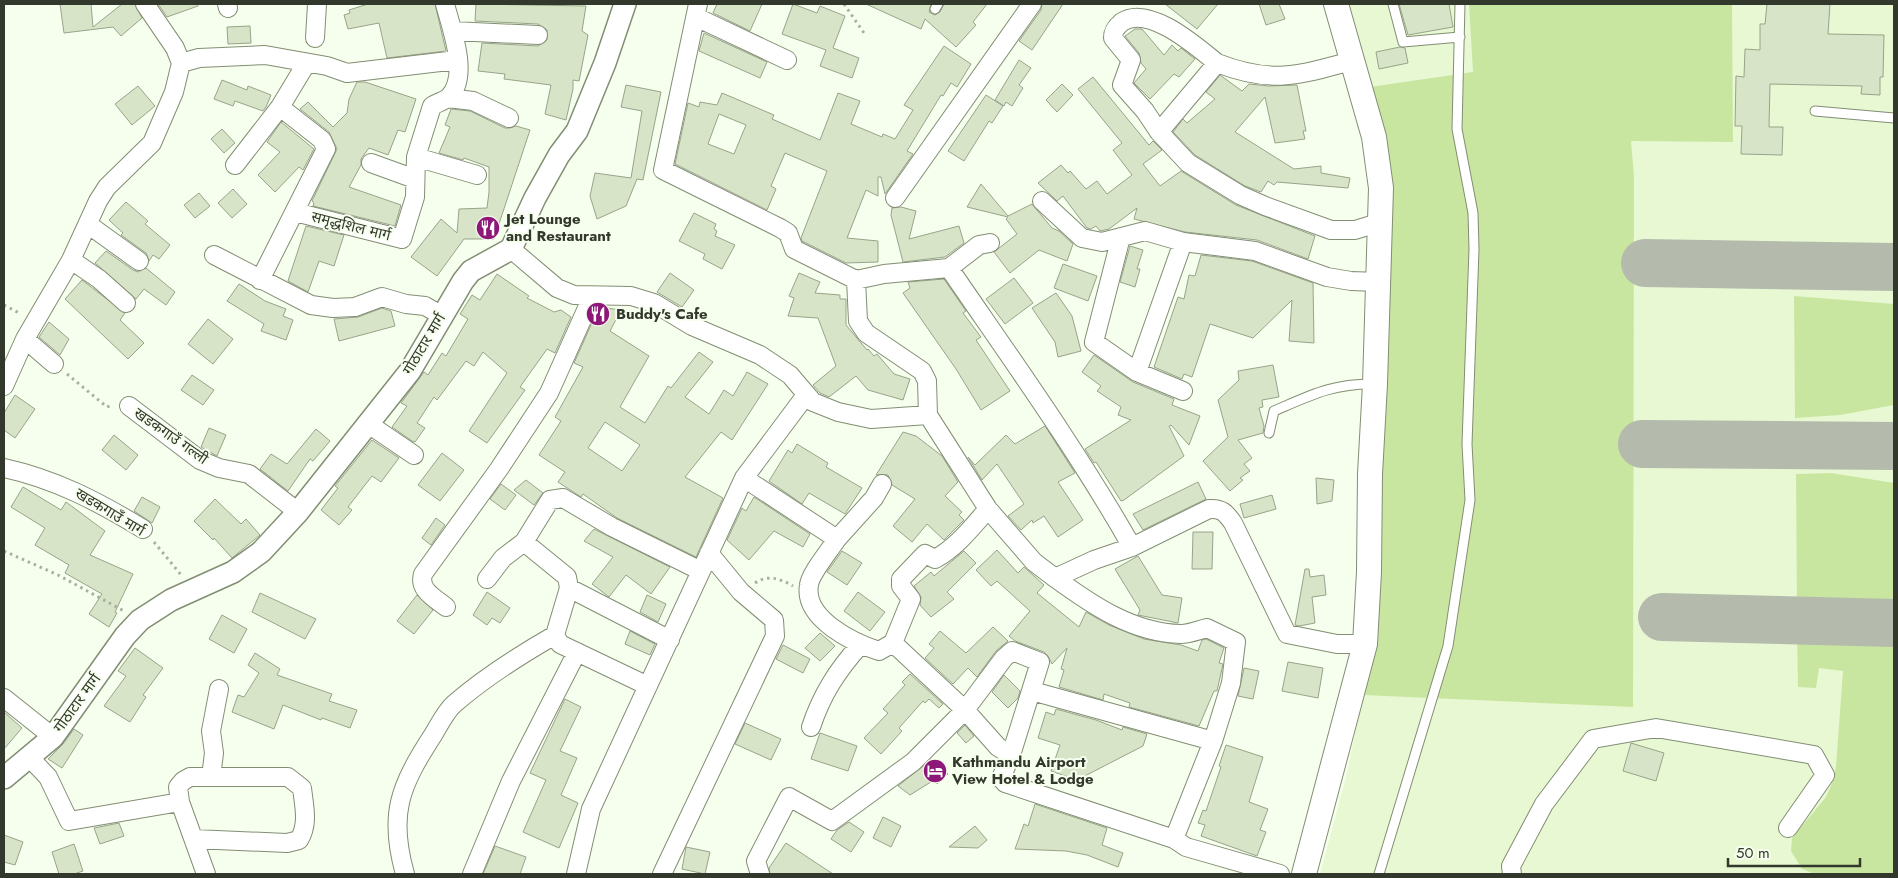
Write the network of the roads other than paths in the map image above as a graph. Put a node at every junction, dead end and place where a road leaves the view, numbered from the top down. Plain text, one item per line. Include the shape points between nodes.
1 (145, 4) edge
2 (317, 4) edge
3 (445, 4) edge
4 (625, 4) edge
5 (1032, 4) edge
6 (1336, 4) edge
7 (1393, 4) edge
8 (1460, 4) edge
9 (697, 11) edge
10 (453, 31) junction
11 (538, 35) dead end
12 (1460, 37) junction
13 (315, 38) dead end
14 (457, 60) junction
15 (787, 60) dead end
16 (1351, 61) junction
17 (181, 63) junction
18 (306, 64) junction
19 (1217, 64) junction
20 (448, 98) junction
21 (280, 107) junction
22 (1815, 111) dead end
23 (509, 118) dead end
24 (1894, 118) edge
25 (1159, 132) junction
26 (416, 157) junction
27 (371, 163) dead end
28 (235, 165) dead end
29 (477, 175) dead end
30 (415, 179) junction
31 (895, 198) dead end
32 (1042, 201) dead end
33 (295, 212) junction
34 (1381, 222) junction
35 (89, 225) junction
36 (1121, 238) junction
37 (990, 242) dead end
38 (1184, 242) junction
39 (511, 249) junction
40 (214, 254) dead end
41 (72, 260) junction
42 (138, 261) dead end
43 (949, 268) junction
44 (260, 280) junction
45 (856, 280) junction
46 (1379, 282) junction
47 (592, 297) junction
48 (126, 303) dead end
49 (441, 315) junction
50 (25, 339) junction
51 (54, 364) road end
52 (1136, 372) junction
53 (1375, 384) junction
54 (4, 386) edge
55 (1183, 391) dead end
56 (806, 394) junction
57 (129, 406) road end
58 (928, 415) junction
59 (367, 423) junction
60 (1269, 433) dead end
61 (414, 455) dead end
62 (4, 468) edge
63 (744, 478) junction
64 (882, 484) dead end
65 (988, 509) junction
66 (298, 512) junction
67 (143, 529) road end
68 (837, 539) junction
69 (524, 542) junction
70 (1132, 547) junction
71 (709, 553) junction
72 (701, 571) junction
73 (1055, 578) junction
74 (487, 579) dead end
75 (569, 588) junction
76 (446, 607) dead end
77 (555, 634) junction
78 (670, 640) junction
79 (893, 644) junction
80 (1365, 644) junction
81 (860, 645) junction
82 (577, 652) junction
83 (648, 686) junction
84 (219, 689) dead end
85 (1032, 691) junction
86 (4, 698) edge
87 (965, 710) junction
88 (811, 727) dead end
89 (53, 737) junction
90 (1213, 741) junction
91 (1010, 755) junction
92 (30, 758) junction
93 (211, 777) junction
94 (4, 778) edge
95 (180, 802) junction
96 (1788, 828) dead end
97 (1174, 838) junction
98 (194, 839) junction
99 (206, 874) edge
100 (405, 874) edge
101 (472, 874) edge
102 (576, 874) edge
103 (662, 874) edge
104 (760, 874) edge
105 (1280, 874) edge
106 (1304, 874) edge
107 (1379, 874) edge
108 (1512, 874) edge

1 - 17 street via 175,48
2 - 13 street
3 - 10 street, समृद्धशिल मार्ग
4 - 39 street via 602,72 577,131 559,155
5 - 31 street
6 - 16 main road
7 - 12 lane via 1403,42
8 - 12 lane
9 - 15 street
9 - 45 street via 663,170 780,228 788,234 794,249
10 - 11 street
10 - 14 street, समृद्धशिल मार्ग
12 - 107 lane via 1458,129 1473,213 1474,250 1467,444 1470,500 1448,646
14 - 18 street via 347,73 327,66
14 - 20 street, समृद्धशिल मार्ग via 455,89
16 - 19 street via 1307,73 1262,77
16 - 34 main road via 1374,137 1379,164
17 - 18 street via 199,58 265,55
17 - 35 street via 180,76 152,143 107,187
18 - 21 street
19 - 25 street
19 - 25 street via 1185,37 1143,17 1130,17 1116,27 1113,38 1131,60 1122,85 1146,111
20 - 23 street via 473,101
20 - 26 street, समृद्धशिल मार्ग via 432,106
21 - 28 street
21 - 33 street, समृद्धशिल मार्ग via 322,140 326,149
22 - 24 lane
25 - 34 street via 1188,163 1240,195 1266,206 1331,230 1355,230
26 - 29 street
26 - 30 street, समृद्धशिल मार्ग
27 - 30 street
30 - 33 street, समृद्धशिल मार्ग via 414,197 402,239
32 - 36 street via 1082,238 1102,242
33 - 44 street, समृद्धशिल मार्ग
34 - 46 main road
35 - 41 street
35 - 42 street
36 - 38 street via 1145,232
36 - 52 street via 1094,342
37 - 43 street via 979,245
38 - 46 street via 1255,251 1327,277
38 - 52 street
39 - 47 street via 557,288 574,295
39 - 49 street, गोठाटार मार्ग via 471,271
40 - 44 street
41 - 48 street
41 - 50 street
43 - 45 street
43 - 70 street via 1085,468
44 - 49 street via 311,305 355,307 382,297 426,306
45 - 58 street via 858,321 866,333 922,371 927,381
46 - 53 main road
47 - 56 street via 631,296 654,303 692,326 760,355 790,375
47 - 76 street via 549,393 423,574 420,582 424,589
49 - 59 street, गोठाटार मार्ग via 410,371
50 - 51 street
50 - 54 street
52 - 55 street
53 - 60 lane via 1336,386 1274,411
53 - 80 main road
56 - 58 street via 813,402 838,412 871,419
56 - 63 street
57 - 66 street, खडकगाउँ गल्ली via 200,460 249,474
58 - 65 street
59 - 61 street
59 - 66 street, गोठाटार मार्ग
62 - 67 street, खडकगाउँ मार्ग via 73,489
63 - 68 street
63 - 71 street
64 - 68 street via 874,498
65 - 73 street via 1034,562
65 - 79 street via 942,556 935,559 925,554 901,579 901,586 911,599
66 - 89 street, गोठाटार मार्ग via 248,562 170,600 140,620
68 - 81 street via 809,584 810,597 818,616
69 - 72 street via 550,500 563,498
69 - 74 street via 503,558
69 - 75 street via 567,577
70 - 73 street
70 - 80 street via 1209,509 1218,508 1233,523 1287,634 1337,644
71 - 72 street
71 - 103 street via 741,592 774,620 775,636
72 - 78 street
73 - 90 street via 1086,601 1122,619 1156,631 1182,634 1207,628 1236,642 1231,683
75 - 77 street
75 - 78 street
77 - 82 street via 560,644
77 - 100 street via 520,655 453,705 418,758 400,797 396,819
78 - 83 street
79 - 81 street via 879,651
79 - 87 street
80 - 106 main road
81 - 88 street via 820,700
82 - 83 street
82 - 101 street via 511,781
83 - 102 street via 591,810
84 - 93 street via 211,731 214,754
85 - 87 street via 1040,662 1012,651
85 - 90 street
85 - 91 street
86 - 89 street
87 - 91 street via 998,747
87 - 104 street via 913,762 832,821 789,797 756,860
89 - 92 street, गोठाटार मार्ग
90 - 97 street
91 - 97 street via 1001,778 1005,783
92 - 94 street, गोठाटार मार्ग
92 - 95 street via 48,777 69,821
93 - 95 street via 183,780 178,787
93 - 98 street via 288,777 296,781 302,788 304,832 299,840 287,843
95 - 98 street
96 - 108 street via 1825,775 1814,755 1665,729 1647,729 1593,739 1544,804 1511,866
97 - 105 street via 1186,847
98 - 99 street

